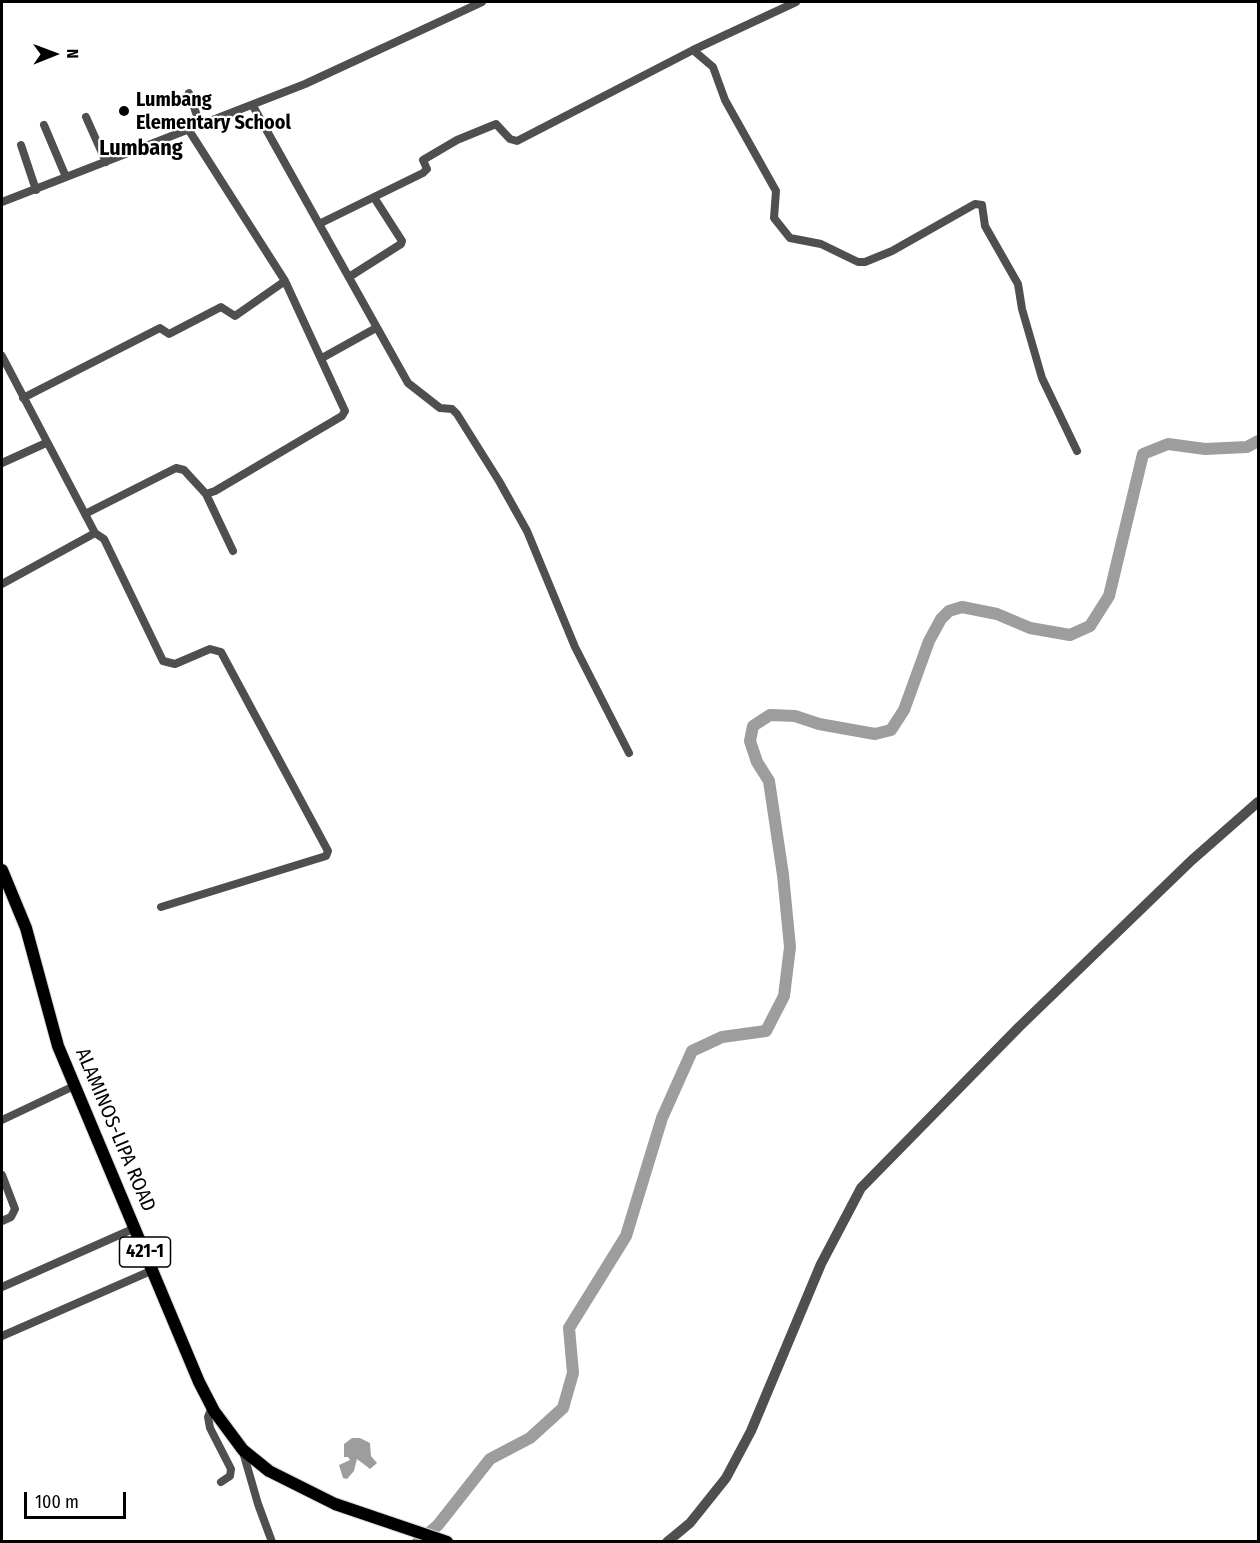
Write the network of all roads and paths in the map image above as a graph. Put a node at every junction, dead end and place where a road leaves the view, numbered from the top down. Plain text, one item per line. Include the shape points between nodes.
1 (482, 2) edge
2 (796, 2) edge
3 (693, 50) junction
4 (189, 93) dead end
5 (253, 106) junction
6 (86, 117) dead end
7 (44, 125) dead end
8 (201, 127) junction
9 (190, 132) junction
10 (21, 145) dead end
11 (106, 162) junction
12 (66, 177) junction
13 (36, 190) junction
14 (375, 199) junction
15 (2, 202) edge
16 (321, 223) junction
17 (349, 277) junction
18 (285, 281) junction
19 (376, 328) junction
20 (2, 356) edge
21 (322, 358) junction
22 (23, 398) junction
23 (46, 443) junction
24 (1077, 451) dead end
25 (2, 463) edge
26 (206, 494) junction
27 (85, 514) junction
28 (95, 533) junction
29 (233, 551) dead end
30 (2, 584) edge
31 (629, 753) dead end
32 (1258, 802) edge
33 (2, 870) edge
34 (161, 907) dead end
35 (74, 1086) junction
36 (2, 1120) edge
37 (2, 1175) edge
38 (2, 1221) edge
39 (135, 1228) junction
40 (153, 1270) junction
41 (2, 1287) edge
42 (2, 1336) edge
43 (212, 1407) junction
44 (243, 1450) junction
45 (221, 1482) dead end
46 (272, 1542) edge
47 (447, 1542) edge
48 (667, 1542) edge

1 - 5 street
2 - 3 street
3 - 14 street via 517,141 492,124 457,140 423,160 427,169 423,173
3 - 24 street via 713,67 725,100 776,191 774,218 790,238 821,244 865,262 975,204 982,205 985,226 1018,284 1042,378
4 - 8 street
5 - 8 street
5 - 16 street
6 - 11 street
7 - 12 street
8 - 9 street
9 - 11 street
9 - 18 street
10 - 13 street
11 - 12 street
12 - 13 street
13 - 15 street
14 - 16 street
14 - 17 street via 402,241
16 - 17 street
17 - 19 street
18 - 21 street
18 - 22 street via 235,316 221,307 169,334 160,328
19 - 21 street
19 - 31 street via 408,383 440,408 452,409 457,414 499,481 527,531 574,647
20 - 22 street
21 - 26 street via 343,404 342,416
22 - 23 street
23 - 25 street
23 - 27 street
26 - 27 street via 183,470 176,468
26 - 29 street
27 - 28 street
28 - 30 street
28 - 34 street via 104,539 163,661 175,664 210,649 221,652 328,851 326,856
32 - 48 street via 1192,860 1019,1027 861,1188 821,1264 751,1431 726,1478 690,1523
33 - 35 main road, ALAMINOS-LIPA ROAD / 421-1 via 26,928 58,1046
35 - 36 street
35 - 39 main road, ALAMINOS-LIPA ROAD / 421-1
37 - 38 street via 15,1209
39 - 40 main road, ALAMINOS-LIPA ROAD / 421-1
39 - 41 street
40 - 42 street
40 - 43 main road, ALAMINOS-LIPA ROAD / 421-1
43 - 44 main road, ALAMINOS-LIPA ROAD / 421-1
43 - 45 street via 208,1416 210,1428 231,1469 230,1476
44 - 46 street
44 - 47 main road, ALAMINOS-LIPA ROAD / 421-1 via 269,1471 335,1504

